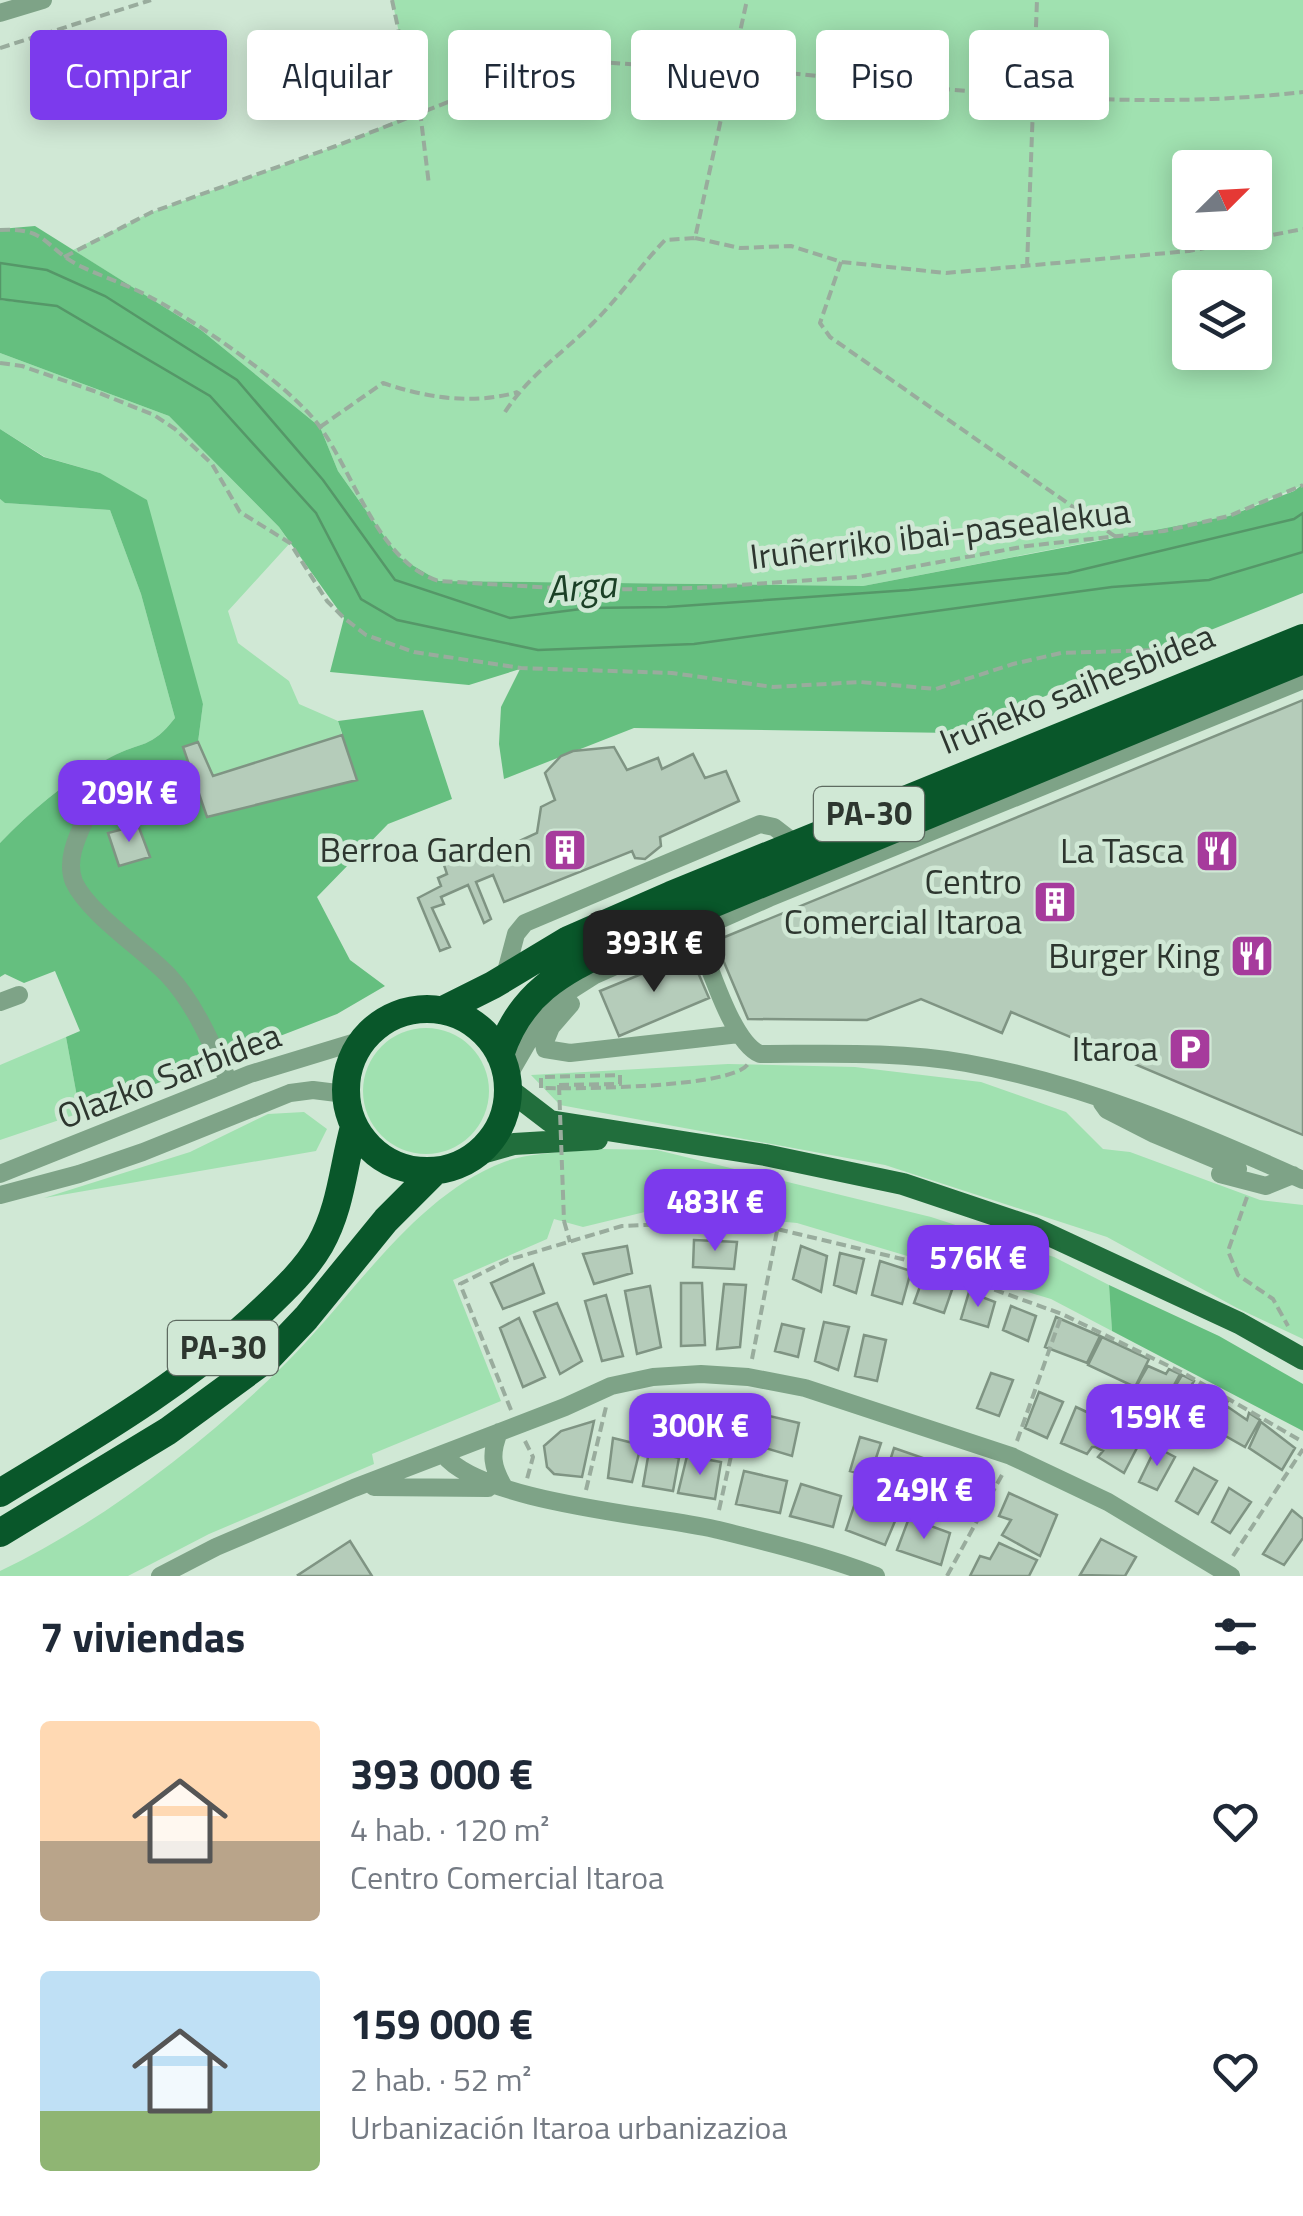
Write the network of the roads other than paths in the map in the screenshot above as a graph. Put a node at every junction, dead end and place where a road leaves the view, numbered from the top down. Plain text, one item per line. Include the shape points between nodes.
1 (43, 0) edge
2 (0, 13) edge
3 (1303, 638) edge
4 (1303, 660) edge
5 (1303, 680) edge
6 (190, 804) dead end
7 (695, 930) junction
8 (627, 960) junction
9 (18, 995) dead end
10 (0, 1002) edge
11 (443, 1010) junction
12 (739, 1034) junction
13 (362, 1040) junction
14 (505, 1074) junction
15 (229, 1082) junction
16 (345, 1094) junction
17 (1095, 1095) junction
18 (354, 1127) junction
19 (634, 1134) junction
20 (1150, 1146) dead end
21 (476, 1155) junction
22 (435, 1171) junction
23 (0, 1174) edge
24 (1244, 1176) junction
25 (1298, 1178) edge
26 (0, 1195) edge
27 (1299, 1356) edge
28 (508, 1429) junction
29 (444, 1454) junction
30 (116, 1464) junction
31 (504, 1487) junction
32 (354, 1488) junction
33 (0, 1493) edge
34 (0, 1533) edge
35 (0, 1547) edge
36 (1227, 1573) edge
37 (160, 1576) edge
38 (876, 1576) edge

1 - 2 street
3 - 11 highway, Iruñeko saihesbidea / PA-30 via 568,940
4 - 14 highway, Iruñeko saihesbidea / PA-30 via 635,936 526,1003 509,1027
5 - 7 street via 1153,751
6 - 15 street via 126,798 87,815 73,846 74,880 190,1002
7 - 8 street
7 - 12 street
8 - 12 street via 564,1010 546,1049 570,1053
8 - 14 street via 562,996
9 - 10 street
11 - 13 highway, PA-30 via 413,1009 385,1019
11 - 14 highway via 486,1034
12 - 17 street via 760,1054 964,1063
13 - 15 street, Olazko Sarbidea
13 - 16 highway
14 - 19 main road via 550,1121
14 - 21 highway, PA-30 via 508,1100 491,1140
15 - 23 street, Olazko Sarbidea
16 - 18 highway, PA-30
16 - 26 street, Olazko Sarbidea via 290,1093 143,1152
17 - 24 street via 1107,1110
17 - 25 street
18 - 22 highway via 374,1152 402,1168
18 - 33 highway, PA-30 via 338,1207 294,1281 224,1347
19 - 21 main road via 514,1144
19 - 27 main road via 902,1184 1034,1228
20 - 24 street via 1238,1181
21 - 22 highway, PA-30
22 - 30 highway, PA-30 via 269,1356
24 - 25 street via 1266,1186
28 - 29 street
28 - 31 street via 492,1463
28 - 36 street via 611,1386 653,1377 748,1377 806,1388 1011,1456 1108,1502
29 - 31 street via 463,1471
29 - 32 street
30 - 34 highway, PA-30
30 - 35 highway via 61,1510
31 - 32 street
31 - 38 street via 714,1530
32 - 37 street

